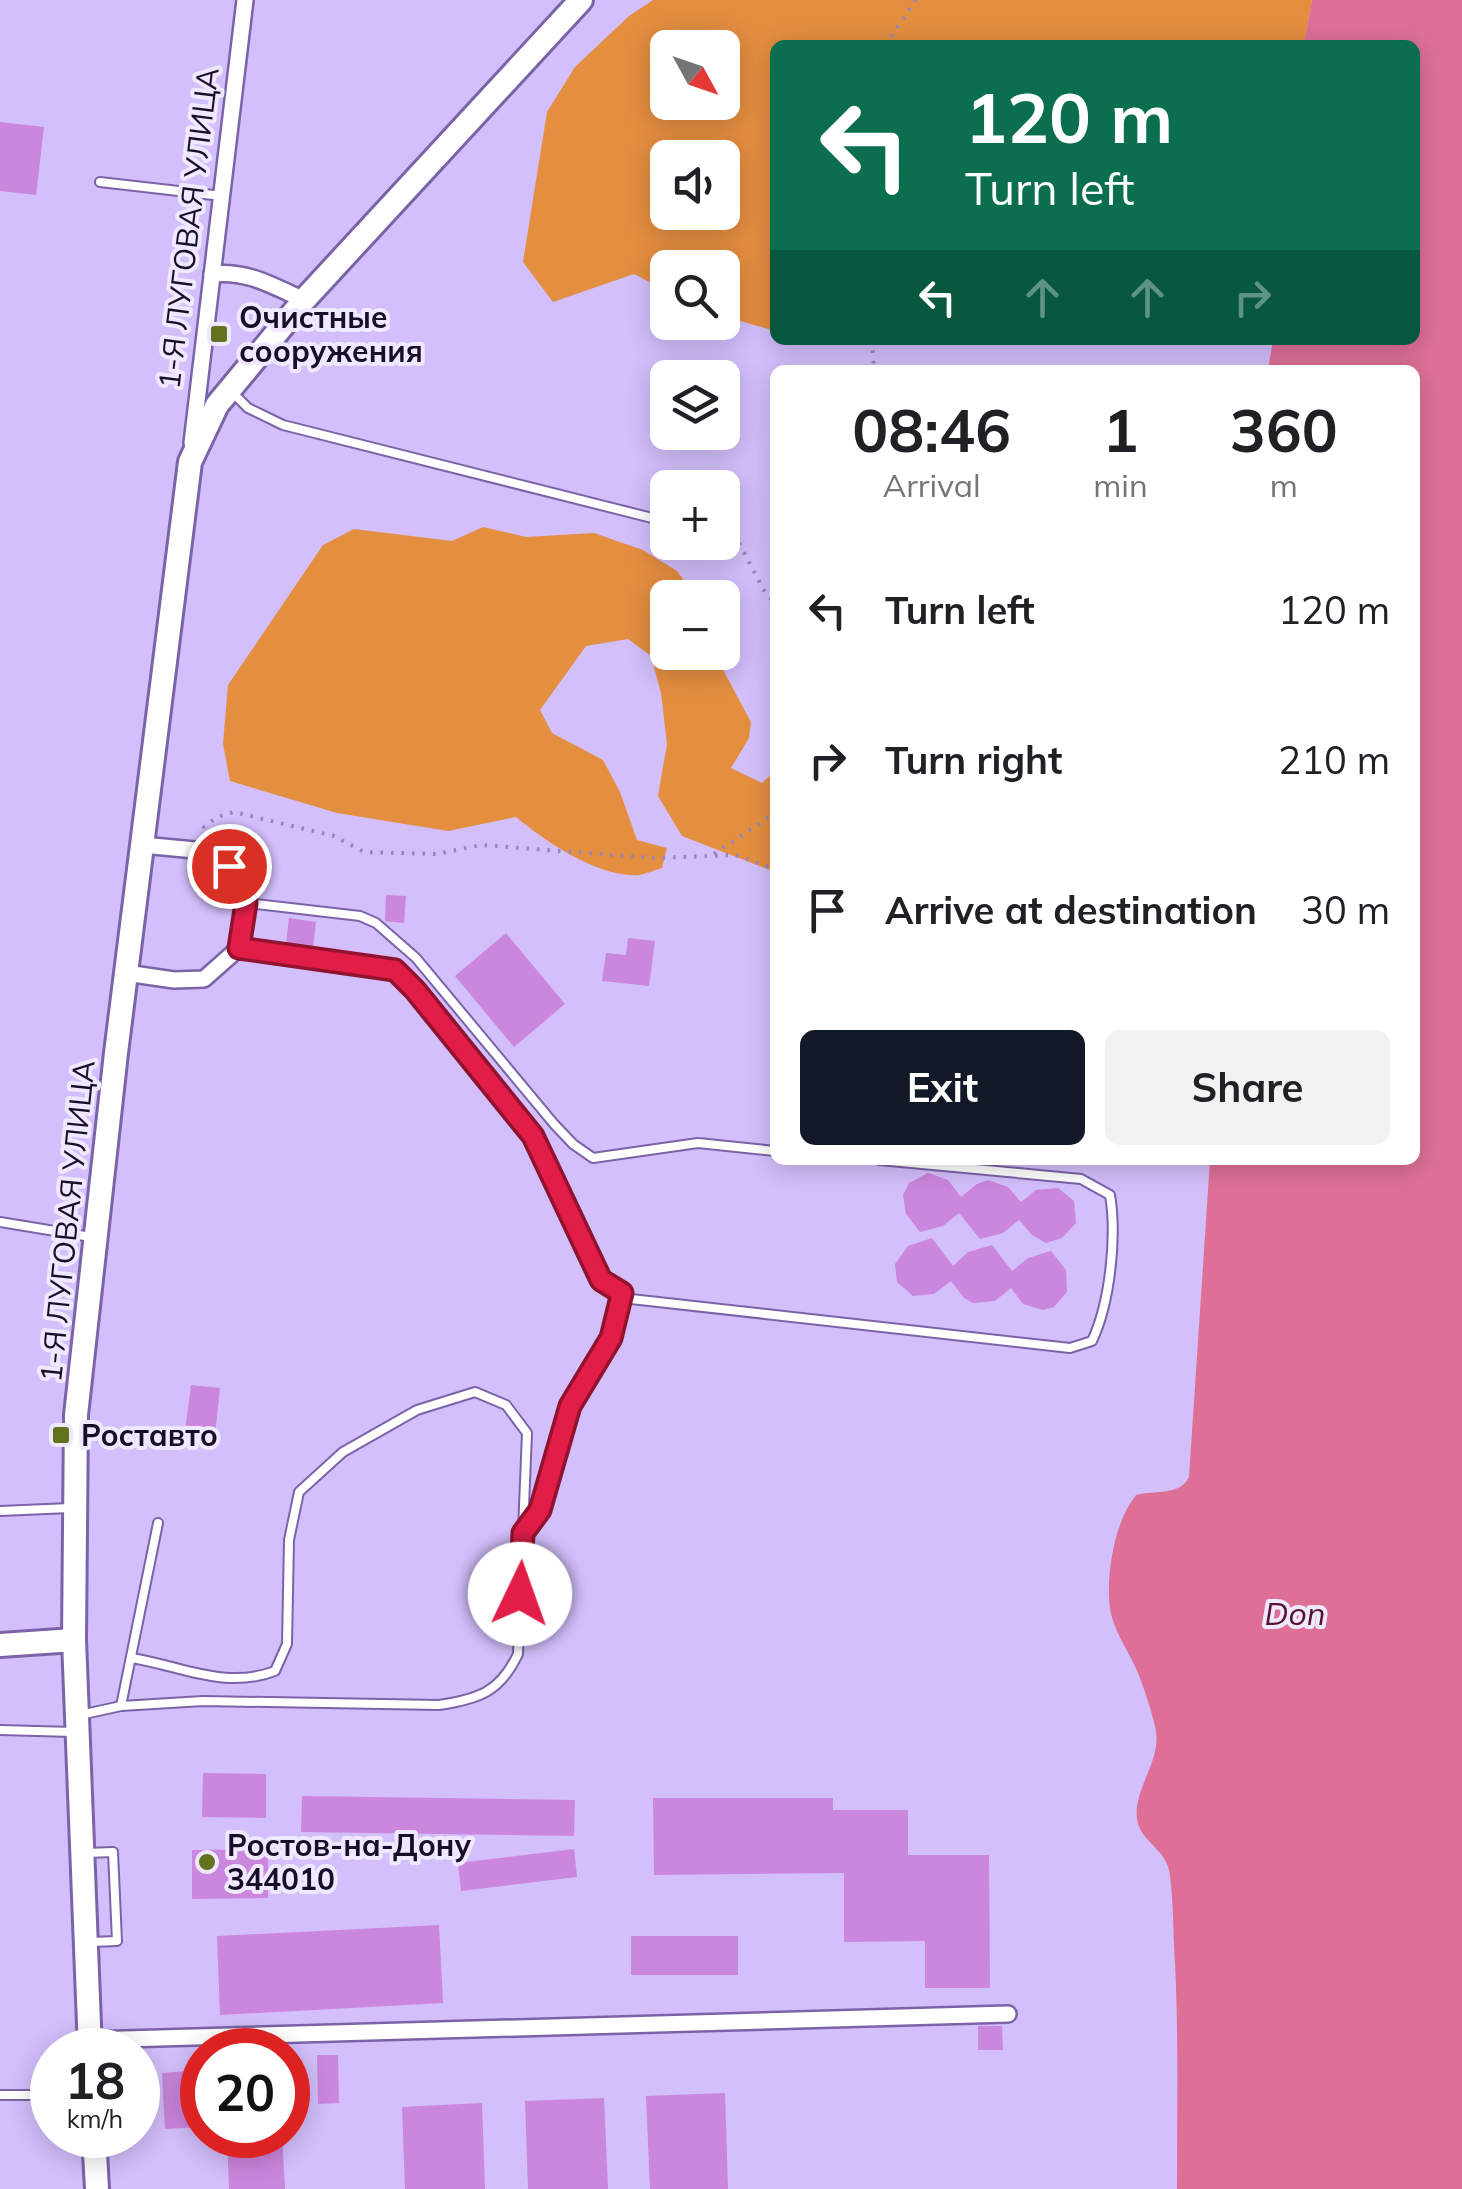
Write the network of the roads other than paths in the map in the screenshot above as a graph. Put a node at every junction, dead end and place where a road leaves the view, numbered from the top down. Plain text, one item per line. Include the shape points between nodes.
1 (245, 0) edge
2 (580, 0) edge
3 (100, 182) dead end
4 (222, 196) junction
5 (212, 274) junction
6 (304, 300) junction
7 (229, 390) junction
8 (190, 462) junction
9 (650, 518) edge
10 (142, 846) junction
11 (246, 903) junction
12 (239, 948) junction
13 (126, 973) junction
14 (770, 1150) edge
15 (935, 1165) edge
16 (0, 1222) edge
17 (96, 1237) junction
18 (622, 1293) junction
19 (75, 1508) junction
20 (0, 1510) edge
21 (158, 1523) dead end
22 (523, 1533) junction
23 (74, 1640) junction
24 (0, 1645) edge
25 (132, 1658) junction
26 (122, 1706) junction
27 (77, 1724) junction
28 (0, 1730) edge
29 (1008, 2014) dead end
30 (89, 2028) edge
31 (160, 2043) edge
32 (0, 2095) edge
33 (30, 2096) edge
34 (95, 2158) edge
35 (97, 2189) edge

1 - 4 street, 1-Я ЛУГОВАЯ УЛИЦА
2 - 6 main road, 1-Я ЛУГОВАЯ УЛИЦА
3 - 4 lane
4 - 5 street, 1-Я ЛУГОВАЯ УЛИЦА
5 - 6 street via 250,276
5 - 8 street, 1-Я ЛУГОВАЯ УЛИЦА
6 - 7 main road, 1-Я ЛУГОВАЯ УЛИЦА
7 - 8 main road, 1-Я ЛУГОВАЯ УЛИЦА
7 - 9 lane via 283,426
8 - 10 main road, 1-Я ЛУГОВАЯ УЛИЦА
10 - 11 street via 195,850 229,866
10 - 13 main road, 1-Я ЛУГОВАЯ УЛИЦА
11 - 12 street
11 - 14 lane via 376,922 416,958 554,1124 593,1158 698,1144
12 - 13 street via 204,979
12 - 18 lane via 395,970 533,1136 601,1280
13 - 17 main road, 1-Я ЛУГОВАЯ УЛИЦА
15 - 18 lane via 1081,1178 1110,1195 1114,1219 1103,1318 1092,1341 1070,1348
16 - 17 lane
17 - 19 main road, 1-Я ЛУГОВАЯ УЛИЦА via 76,1415
18 - 22 lane via 611,1338 570,1406 540,1510
19 - 20 lane
19 - 23 main road, 1-Я ЛУГОВАЯ УЛИЦА
21 - 25 lane
22 - 25 lane via 528,1433 506,1405 475,1392 418,1410 344,1452 299,1492 289,1540 287,1644 274,1671 252,1680 202,1676
22 - 26 lane via 518,1654 507,1676 475,1700
23 - 24 main road
23 - 27 main road, 1-Я ЛУГОВАЯ УЛИЦА
25 - 26 lane
26 - 27 lane
27 - 28 lane
27 - 30 main road, 1-Я ЛУГОВАЯ УЛИЦА
29 - 31 street
32 - 33 lane
34 - 35 main road

